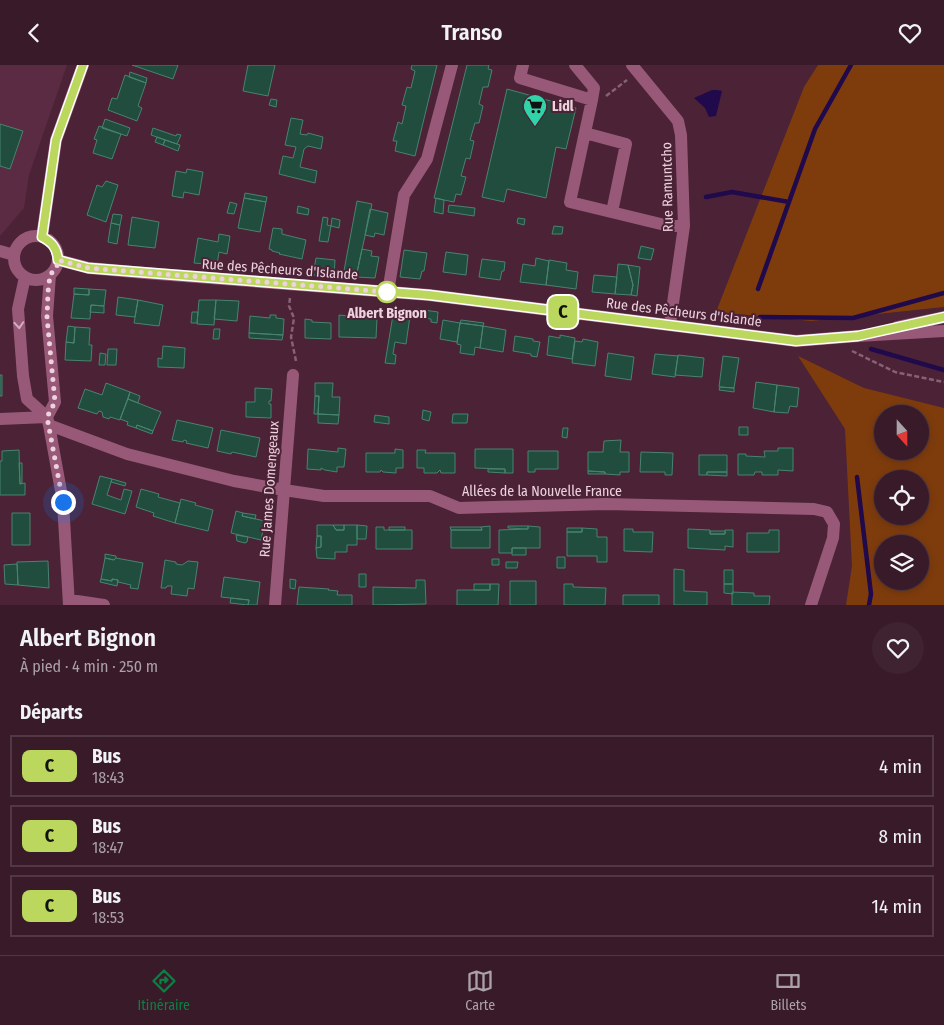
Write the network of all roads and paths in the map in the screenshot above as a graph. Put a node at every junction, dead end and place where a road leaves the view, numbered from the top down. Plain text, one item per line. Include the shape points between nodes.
1 (83, 65) edge
2 (452, 65) edge
3 (523, 65) edge
4 (575, 65) edge
5 (632, 65) edge
6 (626, 80) dead end
7 (632, 87) dead end
8 (592, 100) junction
9 (585, 133) junction
10 (612, 212) junction
11 (684, 226) junction
12 (42, 237) junction
13 (0, 251) edge
14 (14, 255) junction
15 (58, 260) junction
16 (50, 275) junction
17 (25, 277) junction
18 (293, 285) junction
19 (388, 292) junction
20 (944, 317) edge
21 (670, 324) junction
22 (944, 331) edge
23 (858, 336) junction
24 (826, 339) junction
25 (293, 375) joint
26 (944, 382) edge
27 (0, 419) edge
28 (48, 421) junction
29 (284, 491) junction
30 (70, 602) edge
31 (104, 605) edge
32 (275, 605) edge
33 (811, 605) edge

1 - 12 street via 56,140
2 - 19 street via 427,159 404,195
3 - 8 street via 520,78
4 - 8 street via 594,88
5 - 11 street, Rue Ramuntcho via 678,121
6 - 7 path
8 - 9 street
9 - 10 street via 626,144
9 - 10 street via 570,202
10 - 11 street via 669,226
11 - 21 street, Rue Ramuntcho
12 - 14 street via 34,236 21,242
12 - 15 street via 52,243
13 - 14 street
14 - 17 street via 16,267
15 - 16 street
15 - 18 street, Rue des Pêcheurs d'Islande via 88,268
16 - 17 street via 37,280
16 - 28 street via 47,317 55,402
17 -> 28 street via 18,309 23,376 27,399
18 - 19 street, Rue des Pêcheurs d'Islande
18 - 25 path via 289,306 294,318 292,337 299,367
19 - 21 street, Rue des Pêcheurs d'Islande
20 - 23 street, Rue des Pêcheurs d'Islande
21 - 24 street, Rue des Pêcheurs d'Islande via 796,341
22 - 23 street, Rue des Pêcheurs d'Islande
23 - 24 street, Rue des Pêcheurs d'Islande
24 - 26 path via 896,372
25 - 29 street, Rue James Domengeaux
27 - 28 street
28 - 29 street, Allées de la Nouvelle France via 127,454
28 - 30 street via 63,502
29 - 32 street, Rue James Domengeaux
29 - 33 street, Allées de la Nouvelle France via 324,496 430,496 459,508 606,505 814,509 827,512 834,524 833,538
30 - 31 street

